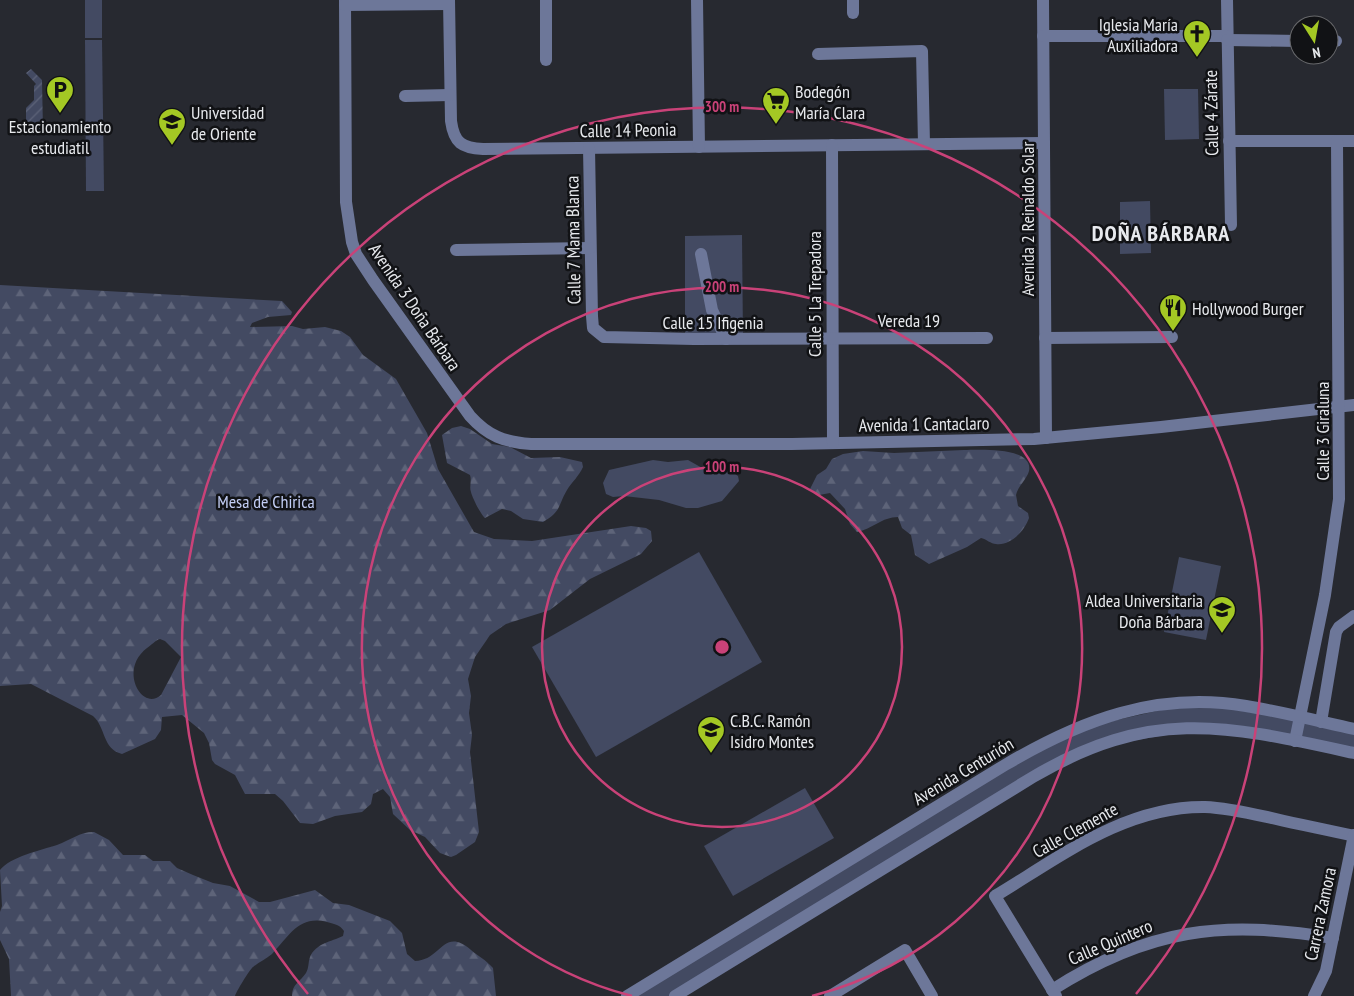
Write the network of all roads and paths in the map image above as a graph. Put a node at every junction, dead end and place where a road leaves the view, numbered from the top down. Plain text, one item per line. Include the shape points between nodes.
1 (546, 0) edge
2 (697, 0) edge
3 (1043, 0) edge
4 (1227, 0) edge
5 (449, 2) edge
6 (345, 3) edge
7 (1043, 36) junction
8 (1227, 38) junction
9 (1289, 41) edge
10 (818, 54) dead end
11 (546, 60) dead end
12 (450, 95) junction
13 (405, 96) dead end
14 (1229, 141) junction
15 (1337, 141) junction
16 (1354, 141) edge
17 (1044, 143) junction
18 (924, 144) junction
19 (832, 145) junction
20 (699, 147) junction
21 (589, 148) junction
22 (1231, 226) dead end
23 (590, 248) junction
24 (456, 250) dead end
25 (701, 254) dead end
26 (596, 332) joint
27 (1172, 337) dead end
28 (832, 338) junction
29 (987, 338) dead end
30 (1045, 338) junction
31 (726, 339) junction
32 (1354, 405) edge
33 (1340, 407) junction
34 (493, 436) joint
35 (1046, 438) junction
36 (833, 443) junction
37 (1354, 616) edge
38 (1300, 717) junction
39 (1321, 722) junction
40 (1354, 729) edge
41 (1295, 741) junction
42 (1354, 753) edge
43 (1354, 836) edge
44 (1333, 938) junction
45 (1054, 993) edge
46 (627, 996) edge
47 (675, 996) edge
48 (830, 996) edge
49 (932, 996) edge
50 (1314, 996) edge

1 - 11 street
2 - 20 street
3 - 7 street, Avenida 2 Reinaldo Solar
4 - 8 street, Calle 4 Zárate
5 - 6 street
5 - 12 street
6 - 34 street, Avenida 3 Doña Bárbara via 346,202 356,254 470,416
7 - 8 street
7 - 17 street, Avenida 2 Reinaldo Solar
8 - 9 street
8 - 14 street, Calle 4 Zárate
10 - 18 street via 922,51
12 - 13 street
12 - 21 street, Calle 14 Peonia via 456,140 464,147
14 - 15 street
14 - 22 street, Calle 4 Zárate
15 - 16 street
15 - 33 street, Calle 3 Giraluna
17 - 18 street, Calle 14 Peonia
17 - 30 street, Avenida 2 Reinaldo Solar
18 - 19 street, Calle 14 Peonia
19 - 20 street, Calle 14 Peonia
19 - 28 street, Calle 5 La Trepadora
20 - 21 street, Calle 14 Peonia
21 - 23 street, Calle 7 Mama Blanca
23 - 24 street
23 - 26 street, Calle 7 Mama Blanca via 592,316
25 - 31 street via 712,310
26 - 31 street, Calle 15 Ifigenia via 611,339
27 - 30 street
28 - 29 street, Vereda 19
28 - 31 street, Calle 15 Ifigenia
28 - 36 street, Calle 5 La Trepadora
30 - 35 street, Avenida 2 Reinaldo Solar
32 - 33 street, Avenida 1 Cantaclaro
33 - 35 street, Avenida 1 Cantaclaro
33 - 38 street, Calle 3 Giraluna via 1341,473 1337,523
34 - 36 street, Avenida 1 Cantaclaro via 531,444
35 - 36 street, Avenida 1 Cantaclaro
37 - 39 street via 1336,632
38 - 39 street, Avenida Centurión
38 - 41 street, Calle 3 Giraluna
38 - 46 street, Avenida Centurión via 1246,706 1183,703 1113,714 1064,732
39 - 40 street, Avenida Centurión
41 - 42 street
41 - 47 street via 1238,730 1187,727 1137,733 1085,749 1033,777
43 - 44 street, Carrera Zamora
43 - 45 street, Calle Clemente via 1224,809 1177,809 1117,825 995,896
44 - 45 street, Calle Quintero via 1267,929 1182,934 1121,953
44 - 50 street, Carrera Zamora via 1324,981
48 - 49 street via 905,950

